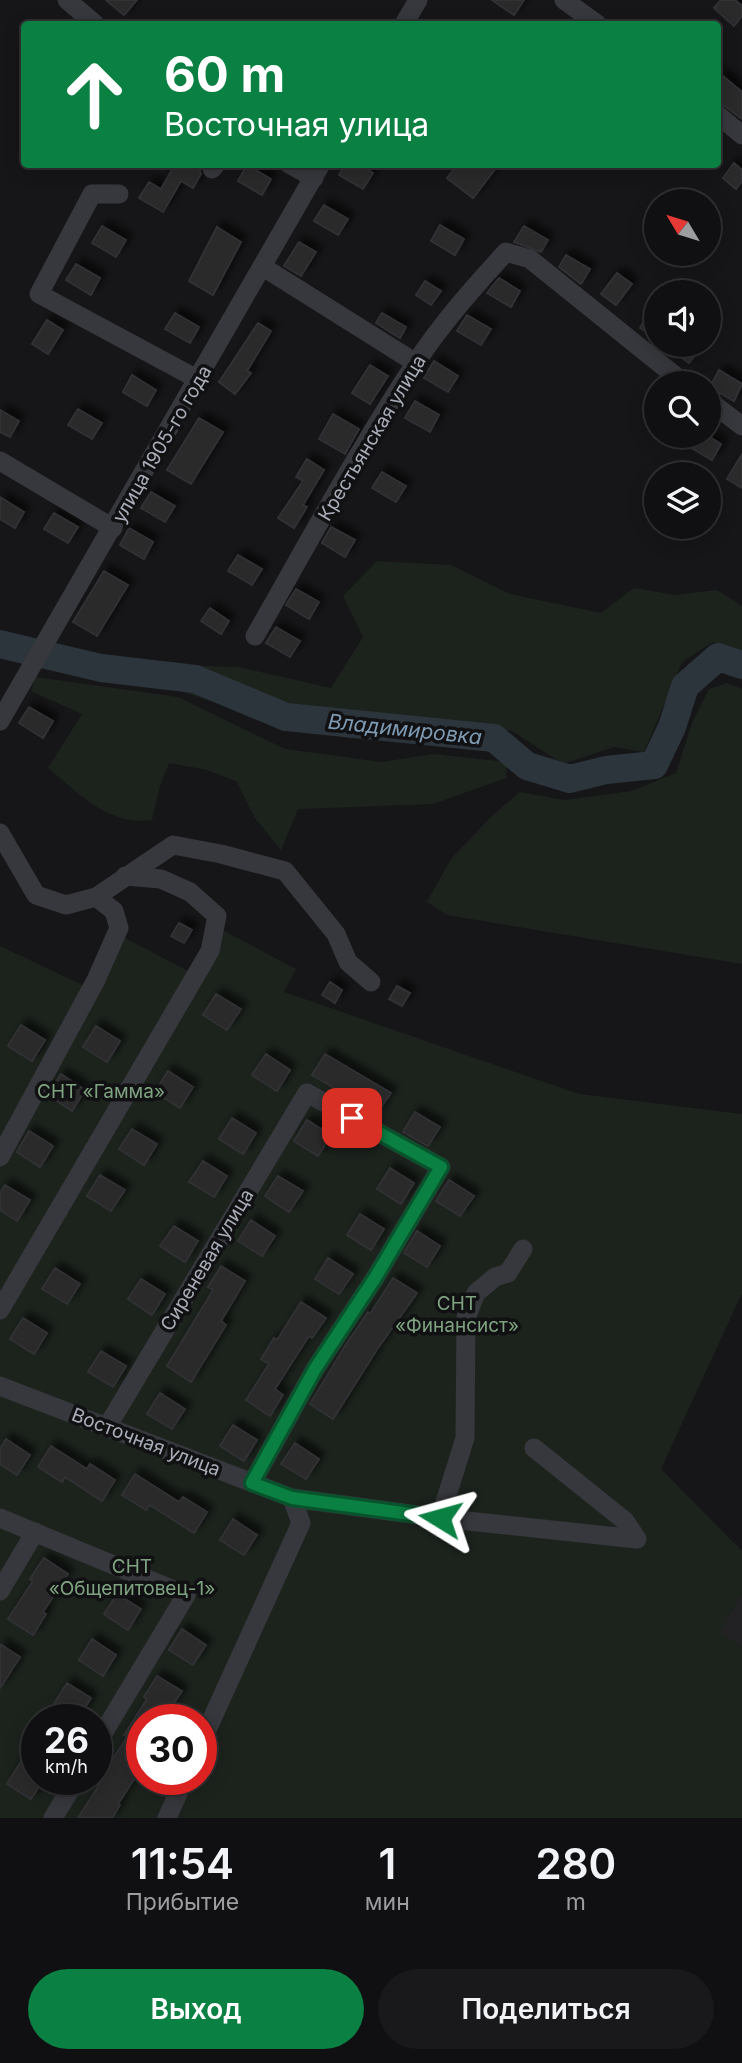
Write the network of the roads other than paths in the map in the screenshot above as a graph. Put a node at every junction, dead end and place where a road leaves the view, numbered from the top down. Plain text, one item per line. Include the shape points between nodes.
1 (67, 0) edge
2 (418, 0) edge
3 (564, 0) edge
4 (91, 21) edge
5 (406, 21) edge
6 (593, 21) edge
7 (721, 118) edge
8 (742, 135) edge
9 (318, 171) edge
10 (119, 194) dead end
11 (263, 267) junction
12 (416, 363) junction
13 (669, 371) edge
14 (199, 380) junction
15 (721, 410) edge
16 (742, 426) edge
17 (0, 461) edge
18 (113, 528) junction
19 (255, 636) dead end
20 (0, 722) edge
21 (0, 833) edge
22 (125, 876) junction
23 (96, 898) junction
24 (371, 982) dead end
25 (0, 1157) edge
26 (523, 1249) dead end
27 (0, 1310) edge
28 (0, 1385) edge
29 (107, 1427) junction
30 (534, 1448) dead end
31 (252, 1483) junction
32 (292, 1498) junction
33 (0, 1517) edge
34 (440, 1518) junction
35 (34, 1532) junction
36 (0, 1591) edge
37 (217, 1708) edge
38 (112, 1718) edge
39 (67, 1795) edge
40 (177, 1795) edge
41 (53, 1818) edge
42 (167, 1818) edge

1 - 4 street
2 - 5 street
3 - 6 street
7 - 8 street
9 - 11 street, улица 1905-го года
10 - 14 street via 92,194 39,294
11 - 12 street
11 - 14 street, улица 1905-го года
12 - 13 street, Крестьянская улица via 506,252 530,259
12 - 19 street, Крестьянская улица
14 - 18 street, улица 1905-го года
15 - 16 street
17 - 18 street
18 - 20 street, улица 1905-го года
21 - 23 street via 36,895 65,905
22 - 23 street
22 - 24 street via 173,845 285,871 336,934 348,962
22 - 27 street via 161,879 190,892 217,916 210,951
23 - 25 street via 114,911 119,928 96,980
26 - 34 street via 508,1273 476,1293 466,1318 464,1438
28 - 29 street, Восточная улица
29 - 31 street, Восточная улица
29 - 31 street, Сиреневая улица via 307,1093 441,1167 315,1369
30 - 34 street, Восточная улица via 625,1521 637,1539
31 - 32 street, Восточная улица
32 - 34 street, Восточная улица
32 - 37 street via 301,1523
33 - 35 street
35 - 36 street
35 - 38 street via 186,1595
39 - 41 street
40 - 42 street

